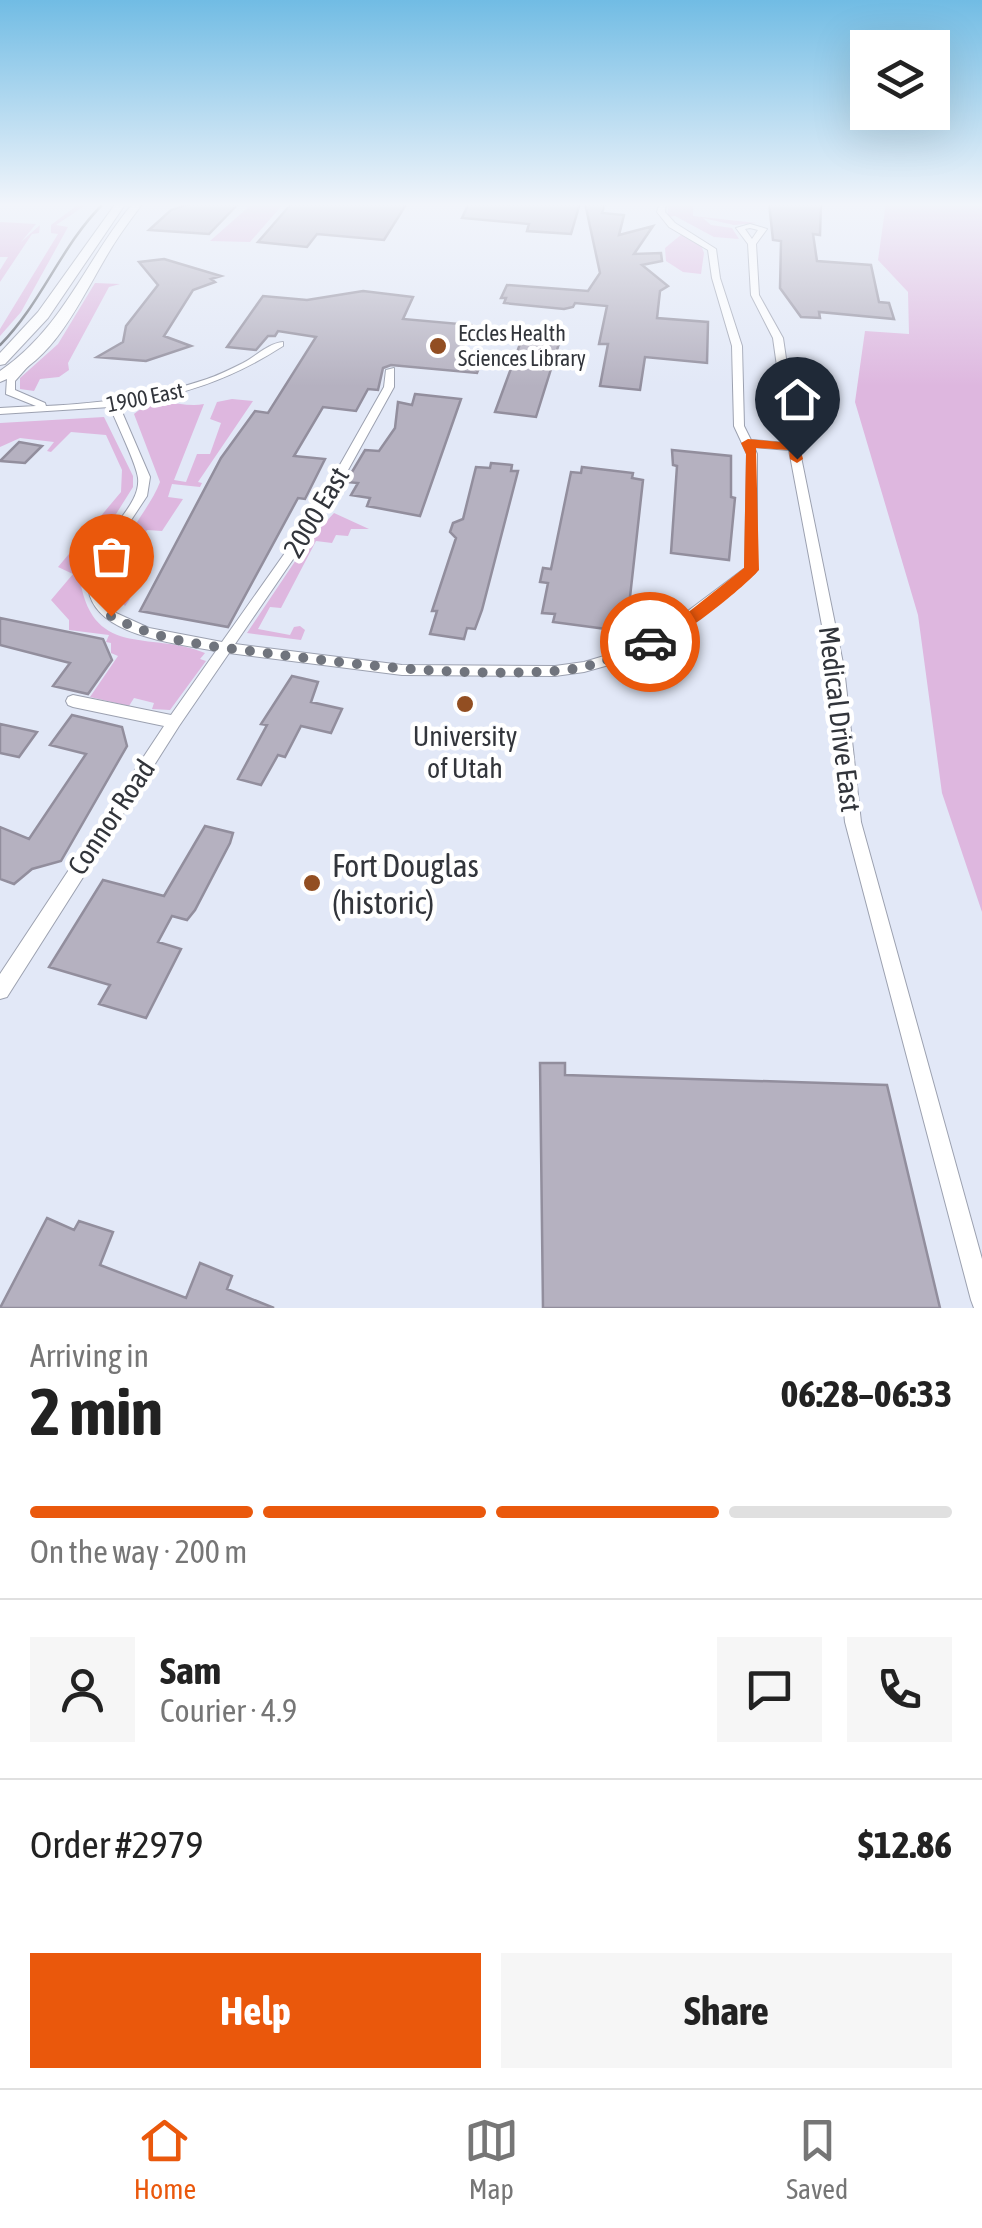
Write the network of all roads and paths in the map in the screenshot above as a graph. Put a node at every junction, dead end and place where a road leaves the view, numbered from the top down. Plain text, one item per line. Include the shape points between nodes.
1 (79, 264) edge
2 (99, 264) edge
3 (714, 264) edge
4 (753, 264) edge
5 (280, 344) dead end
6 (0, 361) edge
7 (28, 361) junction
8 (391, 370) dead end
9 (0, 378) edge
10 (113, 404) junction
11 (51, 409) junction
12 (0, 411) edge
13 (748, 443) junction
14 (794, 447) junction
15 (227, 648) junction
16 (73, 701) dead end
17 (174, 722) junction
18 (0, 990) edge
19 (982, 1300) edge

1 - 6 main road
2 - 7 main road via 55,333
3 - 13 street via 737,346 740,426
4 - 14 street, Medical Drive East via 755,295 778,338
5 - 10 street, 1900 East via 200,385
7 - 9 main road
7 - 11 street via 10,380 10,392
8 - 15 street, 2000 East via 389,387 316,517
10 - 11 street, 1900 East
10 - 15 street via 144,477 140,496 98,560 97,600 111,616 146,632
11 - 12 street, 1900 East
13 - 14 street
13 - 15 street via 752,570 661,638 618,658 555,671 402,670
14 - 19 street, Medical Drive East via 837,668 853,822
15 - 17 street, Connor Road
16 - 17 street
17 - 18 street, Connor Road

